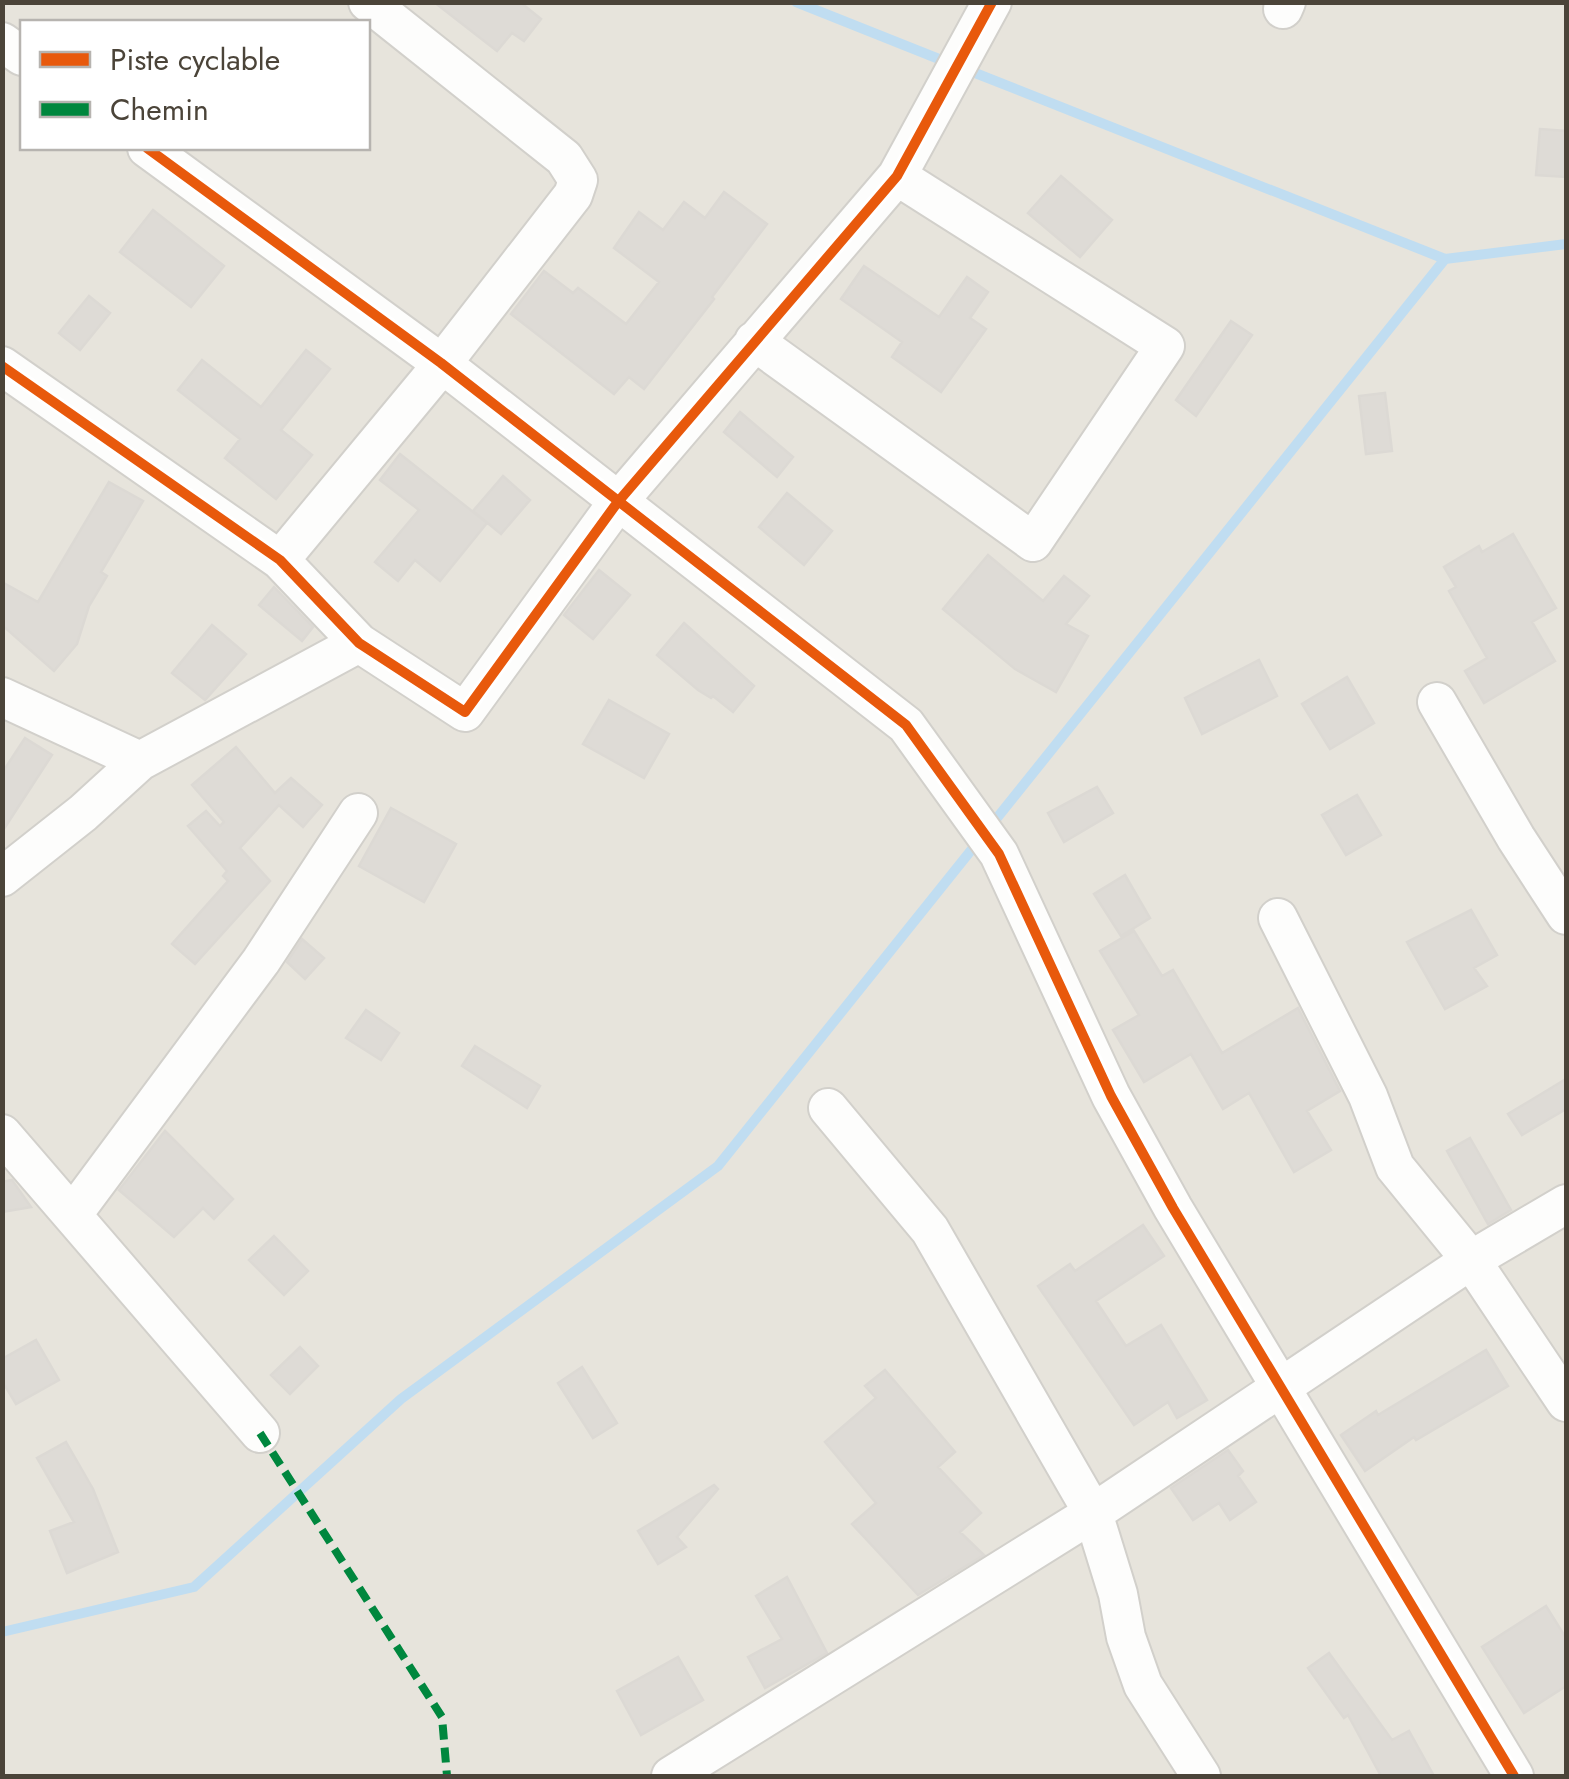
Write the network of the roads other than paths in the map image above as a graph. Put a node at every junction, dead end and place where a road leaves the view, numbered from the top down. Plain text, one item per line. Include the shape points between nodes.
1 (368, 2) edge
2 (992, 2) edge
3 (150, 150) edge
4 (897, 176) junction
5 (754, 342) junction
6 (441, 363) junction
7 (2, 366) edge
8 (617, 502) junction
9 (280, 560) junction
10 (359, 643) junction
11 (2, 697) edge
12 (1437, 702) dead end
13 (140, 760) junction
14 (358, 813) dead end
15 (2, 878) edge
16 (1566, 914) edge
17 (1278, 918) dead end
18 (828, 1108) dead end
19 (2, 1134) edge
20 (1566, 1204) edge
21 (73, 1214) junction
22 (1471, 1260) junction
23 (1280, 1385) junction
24 (1566, 1402) edge
25 (260, 1432) dead end
26 (1093, 1513) junction
27 (671, 1776) edge
28 (1201, 1776) edge
29 (1514, 1776) edge

1 - 6 street via 564,158 578,180
2 - 4 street
3 - 6 street
4 - 5 street
4 - 5 street via 1166,346 1033,542
5 - 8 street
6 - 8 street
6 - 9 street
7 - 9 street
8 - 10 street via 465,712
8 - 23 street via 906,725 998,854 1111,1096
9 - 10 street
10 - 13 street
11 - 13 street
12 - 16 street
13 - 15 street
14 - 21 street via 261,961
17 - 22 street via 1368,1096 1396,1167
18 - 26 street via 930,1230
19 - 21 street
20 - 22 street
21 - 25 street
22 - 23 street
22 - 24 street
23 - 26 street
23 - 29 street
26 - 27 street
26 - 28 street via 1143,1685

